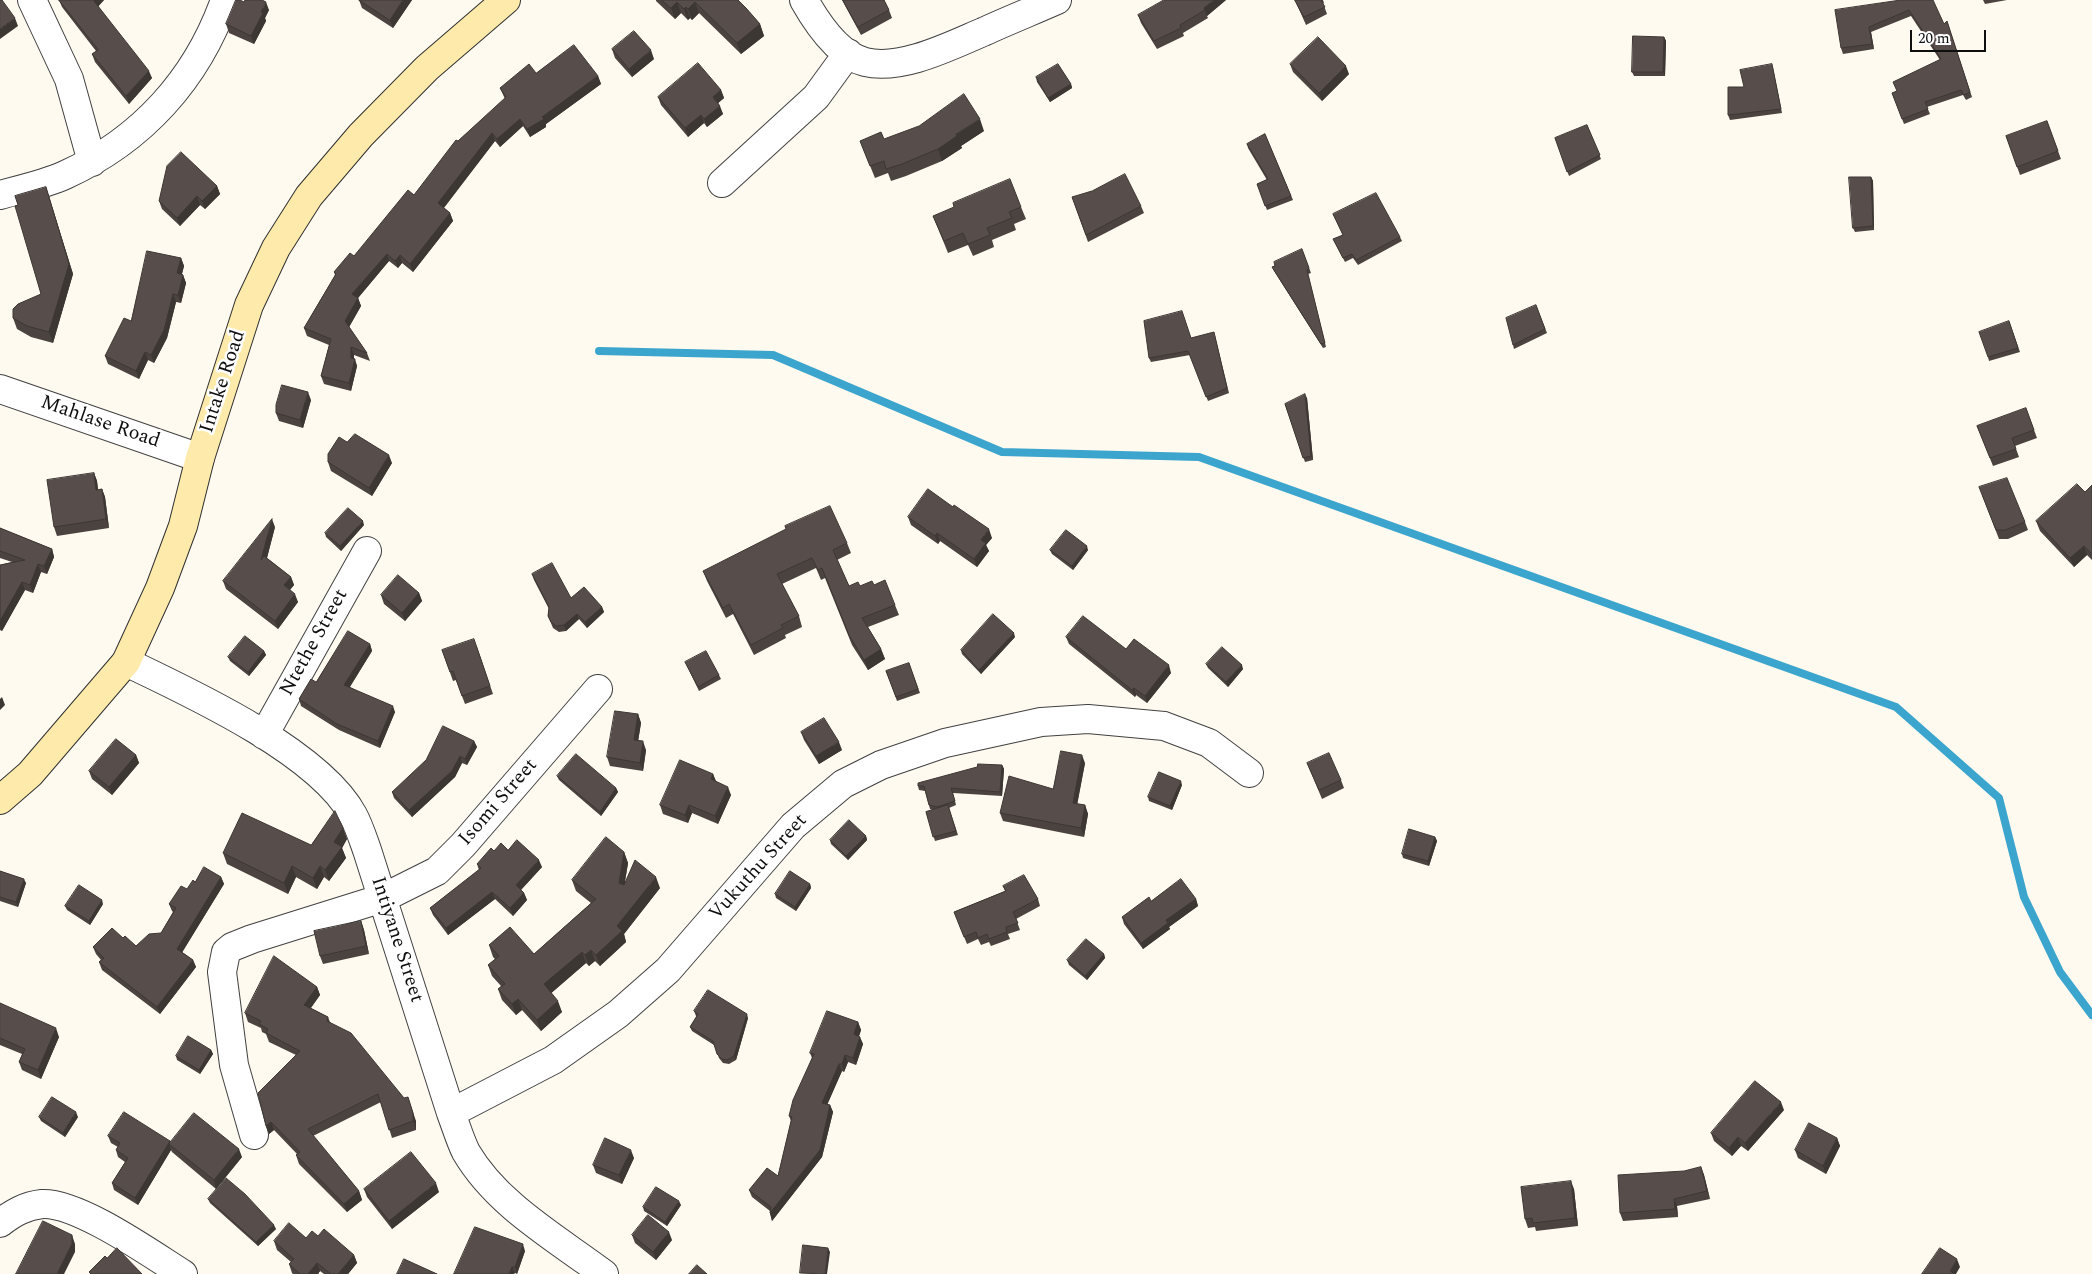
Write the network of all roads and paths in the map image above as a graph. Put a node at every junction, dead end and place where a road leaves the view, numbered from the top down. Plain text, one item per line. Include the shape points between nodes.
1 (32, 0) edge
2 (225, 0) edge
3 (506, 0) edge
4 (804, 0) edge
5 (1057, 0) edge
6 (848, 53) junction
7 (92, 162) junction
8 (722, 183) dead end
9 (0, 195) edge
10 (0, 389) edge
11 (200, 458) junction
12 (367, 551) dead end
13 (126, 662) junction
14 (598, 689) dead end
15 (264, 735) junction
16 (1249, 773) dead end
17 (0, 800) edge
18 (383, 898) junction
19 (451, 1113) junction
20 (254, 1135) dead end
21 (0, 1223) edge
22 (590, 1270) edge
23 (182, 1274) edge

1 - 7 street via 69,79
2 - 7 street via 194,66 164,106
3 - 11 street, Intake Road via 426,68 361,135 309,196 276,248 249,305
4 - 6 street via 831,38
5 - 6 street via 930,54 904,61 864,62
6 - 8 street via 816,97
7 - 9 street via 63,176
10 - 11 street, Mahlase Road
11 - 13 street, Intake Road via 183,526 160,588
12 - 15 street, Ntethe Street
13 - 15 street, Intiyane Street
13 - 17 street, Intake Road via 30,774
14 - 18 street, Isomi Street via 437,871
15 - 18 street, Intiyane Street via 332,787 353,815
16 - 19 street, Vukuthu Street via 1209,743 1164,726 1088,719 1041,722 945,743 881,765 843,784 793,826 668,970 618,1014 553,1060
18 - 19 street, Intiyane Street
18 - 20 street, Isomi Street via 252,939 232,946 226,952 222,972 234,1065
19 - 22 street, Intiyane Street via 465,1150 491,1186
21 - 23 street via 19,1209 42,1204 65,1207 85,1215

